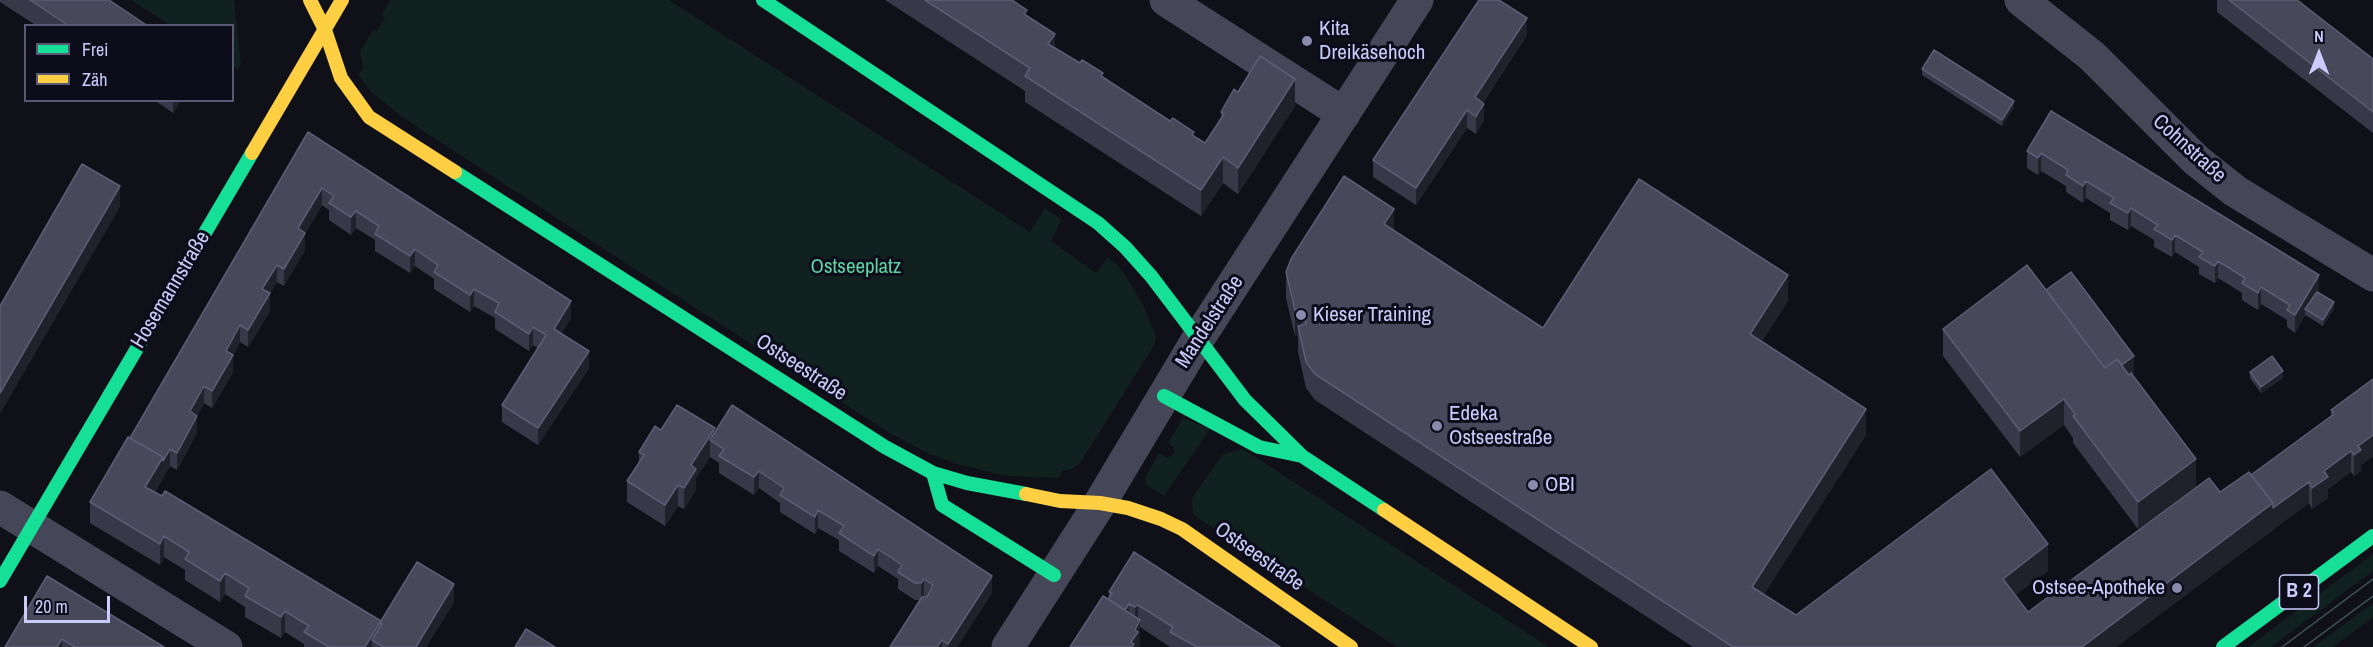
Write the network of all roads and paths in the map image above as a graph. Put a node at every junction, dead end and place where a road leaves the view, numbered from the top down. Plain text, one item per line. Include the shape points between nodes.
1 (310, 0) edge
2 (342, 0) edge
3 (763, 0) edge
4 (1166, 0) edge
5 (1417, 0) edge
6 (2021, 0) edge
7 (325, 30) junction
8 (1344, 114) junction
9 (2373, 275) edge
10 (1198, 339) junction
11 (1164, 396) junction
12 (1302, 456) junction
13 (933, 473) junction
14 (1100, 503) junction
15 (0, 507) edge
16 (31, 526) junction
17 (2373, 536) edge
18 (1054, 575) junction
19 (0, 581) edge
20 (226, 647) edge
21 (1008, 647) edge
22 (1351, 647) edge
23 (1591, 647) edge
24 (2223, 647) edge

1 - 7 main road, Ostseestraße
2 - 7 main road, Hosemannstraße
3 - 10 main road via 1098,223 1151,276
4 - 8 street
5 - 8 street, Mandelstraße
6 - 9 street, Cohnstraße via 2092,56 2196,160 2235,191
7 - 13 main road, Ostseestraße via 341,78 369,117 885,447
7 - 16 main road, Hosemannstraße
8 - 10 street, Mandelstraße
10 - 11 street, Mandelstraße
10 - 12 main road via 1245,400
11 - 12 main road via 1259,447
11 - 14 street, Mandelstraße
12 - 23 main road
13 - 14 main road, Ostseestraße via 1060,501
13 - 18 main road via 942,505
14 - 18 street, Mandelstraße
14 - 22 main road, Ostseestraße via 1128,507 1182,529
15 - 16 street
16 - 19 main road, Hosemannstraße
16 - 20 street
17 - 24 main road, B 2
18 - 21 street, Mandelstraße

